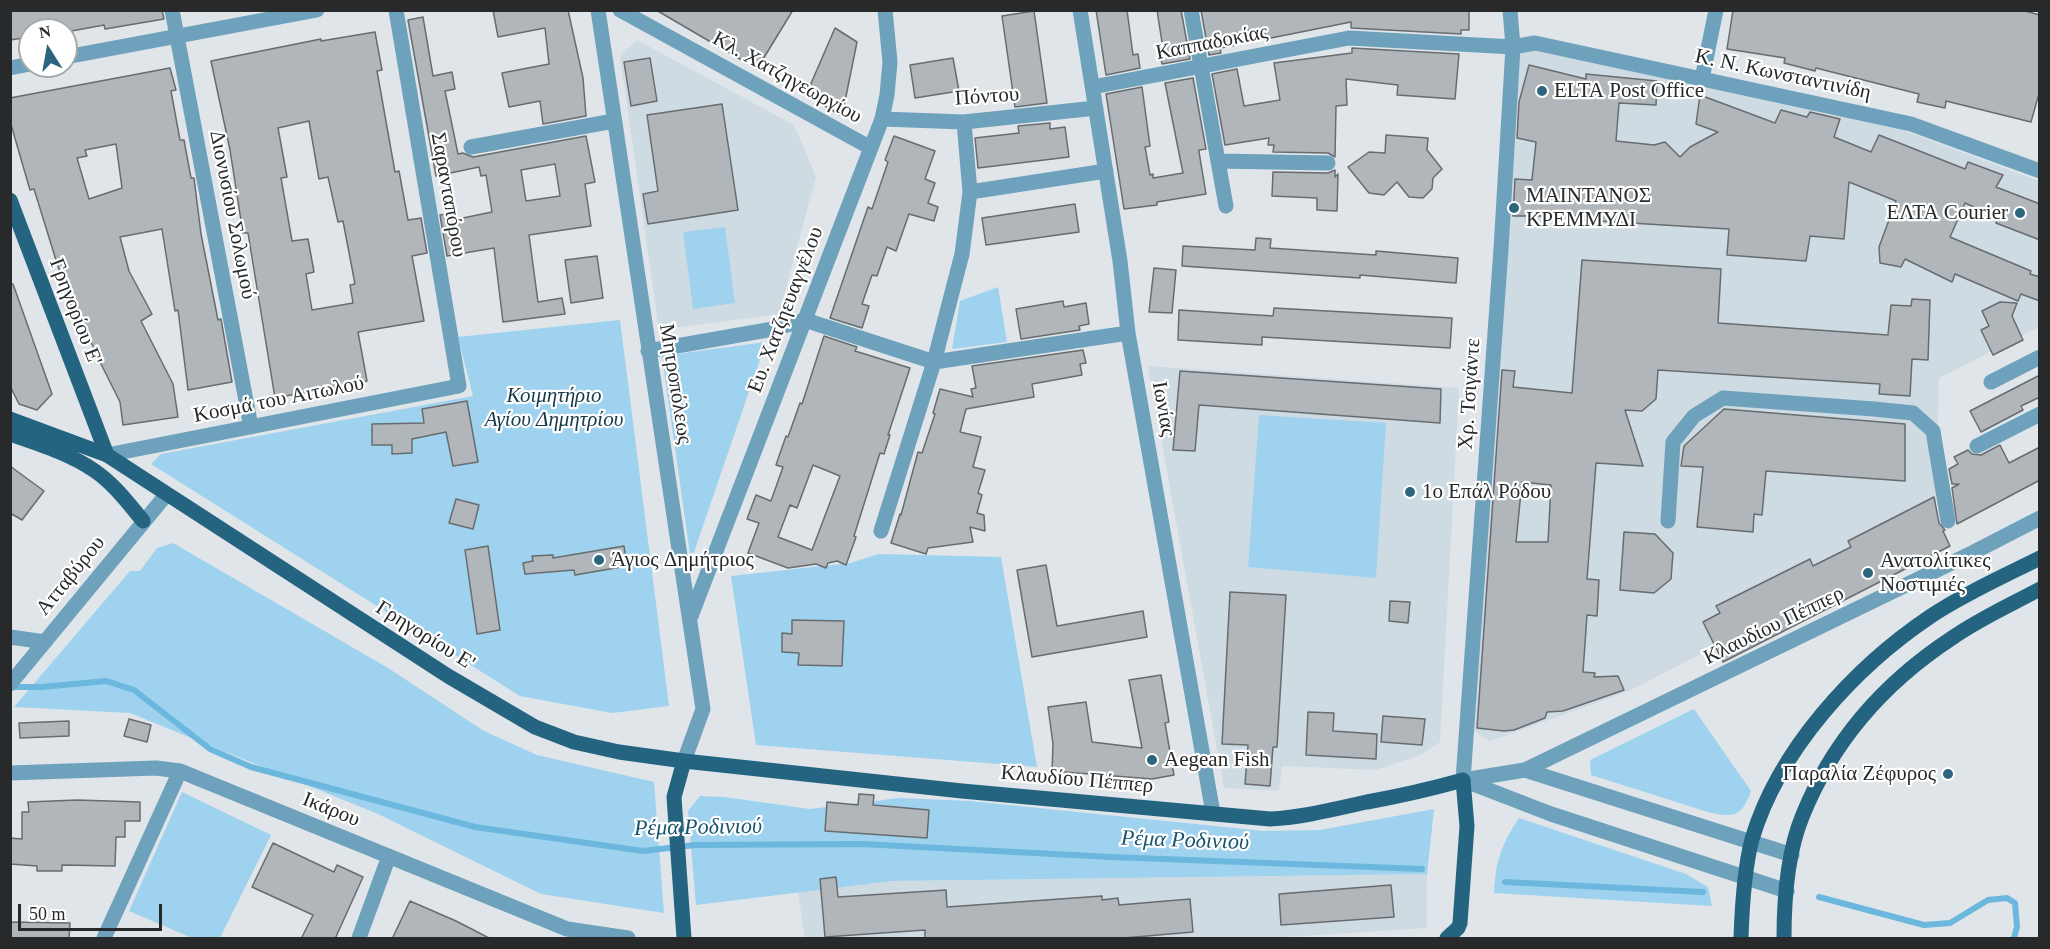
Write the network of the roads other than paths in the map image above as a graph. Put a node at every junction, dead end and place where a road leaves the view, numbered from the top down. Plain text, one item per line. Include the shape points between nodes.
1 (172, 10) edge
2 (316, 10) edge
3 (396, 10) edge
4 (598, 10) edge
5 (620, 10) edge
6 (885, 10) edge
7 (1080, 10) edge
8 (1191, 10) edge
9 (1510, 10) edge
10 (1716, 10) edge
11 (177, 35) junction
12 (1513, 47) junction
13 (78, 55) edge
14 (1201, 67) junction
15 (1702, 79) junction
16 (1098, 86) dead end
17 (1096, 108) junction
18 (882, 119) junction
19 (614, 121) junction
20 (964, 122) junction
21 (471, 147) dead end
22 (871, 148) junction
23 (1218, 161) junction
24 (1328, 163) dead end
25 (1106, 171) junction
26 (2040, 171) edge
27 (970, 192) junction
28 (10, 200) edge
29 (1226, 206) dead end
30 (805, 320) junction
31 (1128, 333) junction
32 (648, 351) junction
33 (2040, 357) edge
34 (934, 362) junction
35 (1990, 382) dead end
36 (459, 386) joint
37 (2040, 414) edge
38 (10, 419) edge
39 (251, 427) junction
40 (10, 434) edge
41 (1977, 446) dead end
42 (107, 455) junction
43 (96, 471) junction
44 (166, 495) junction
45 (2040, 518) edge
46 (143, 521) junction
47 (1668, 521) dead end
48 (1948, 521) dead end
49 (881, 531) dead end
50 (2040, 558) edge
51 (2040, 589) edge
52 (690, 618) junction
53 (10, 637) edge
54 (45, 642) junction
55 (15, 679) edge
56 (684, 761) junction
57 (1526, 770) junction
58 (180, 771) junction
59 (10, 773) edge
60 (1463, 780) junction
61 (1213, 813) junction
62 (1752, 842) junction
63 (1792, 855) junction
64 (389, 856) junction
65 (1746, 878) junction
66 (1787, 891) junction
67 (565, 934) edge
68 (1454, 935) edge
69 (104, 939) edge
70 (359, 939) edge
71 (628, 939) edge
72 (684, 939) edge
73 (1741, 939) edge
74 (1784, 939) edge

1 - 11 street, Διονυσίου Σολωμού
2 - 11 street
3 - 36 street, Σαρανταπόρου
4 - 19 street, Μητροπόλεως
5 - 22 street, Κλ. Χατζηγεωργίου
6 - 18 street, Ευ. Χατζηευαγγέλου via 890,62
7 - 17 street, Ιωνίας
8 - 14 street
9 - 12 street, Χρ. Τσιγάντε
10 - 15 street
11 - 13 street
11 - 39 street, Διονυσίου Σολωμού
12 - 14 street, Καππαδοκίας via 1349,38
12 - 15 street, Κ. Ν. Κωνσταντινίδη via 1535,43
12 - 60 street, Χρ. Τσιγάντε
14 - 16 street, Καππαδοκίας
14 - 23 street
15 - 26 street, Κ. Ν. Κωνσταντινίδη via 1911,124
17 - 20 street, Πόντου
17 - 25 street, Ιωνίας
18 - 20 street, Πόντου
18 - 22 street, Ευ. Χατζηευαγγέλου
19 - 21 street
19 - 32 street, Μητροπόλεως
20 - 27 street
22 - 30 street, Ευ. Χατζηευαγγέλου
23 - 24 street
23 - 29 street
25 - 27 street
25 - 31 street, Ιωνίας
27 - 34 street via 962,254
28 - 42 main road, Γρηγορίου Ε'
30 - 32 street
30 - 34 street
30 - 52 street, Ευ. Χατζηευαγγέλου
31 - 34 street
31 - 61 street, Ιωνίας
32 - 52 street, Μητροπόλεως
33 - 35 street
34 - 49 street
36 - 39 street, Κοσμά του Αιτωλού
37 - 41 street
38 - 42 main road, Γρηγορίου Ε'
39 - 42 street, Κοσμά του Αιτωλού
40 - 43 main road
42 - 43 main road
42 - 44 main road, Γρηγορίου Ε'
43 - 46 main road
44 - 46 street, Ατταβύρου
44 - 56 main road, Γρηγορίου Ε' via 448,676 535,727 574,742
45 - 57 street, Κλαυδίου Πέππερ
46 - 54 street, Ατταβύρου
47 - 48 street via 1673,442 1694,416 1723,398 1913,413 1933,431
50 - 62 main road via 1934,614 1864,670 1791,756 1778,776
51 - 63 main road via 1953,637 1906,672 1868,709 1819,780 1801,818
52 - 56 street, Μητροπόλεως via 703,709
53 - 54 street
54 - 55 street, Ατταβύρου
56 - 61 main road, Κλαυδίου Πέππερ
56 - 72 main road via 674,797
57 - 60 street
57 - 62 street
58 - 59 street, Ικάρου via 156,768
58 - 64 street, Ικάρου
58 - 69 street
60 - 61 main road, Κλαυδίου Πέππερ via 1297,817 1270,819
60 - 65 street via 1551,814
60 - 68 main road via 1467,826 1460,923
62 - 63 street
62 - 65 main road
63 - 66 main road
64 - 67 street, Ικάρου
64 - 70 street
65 - 66 street
65 - 73 main road
66 - 74 main road
67 - 71 street, Ικάρου

